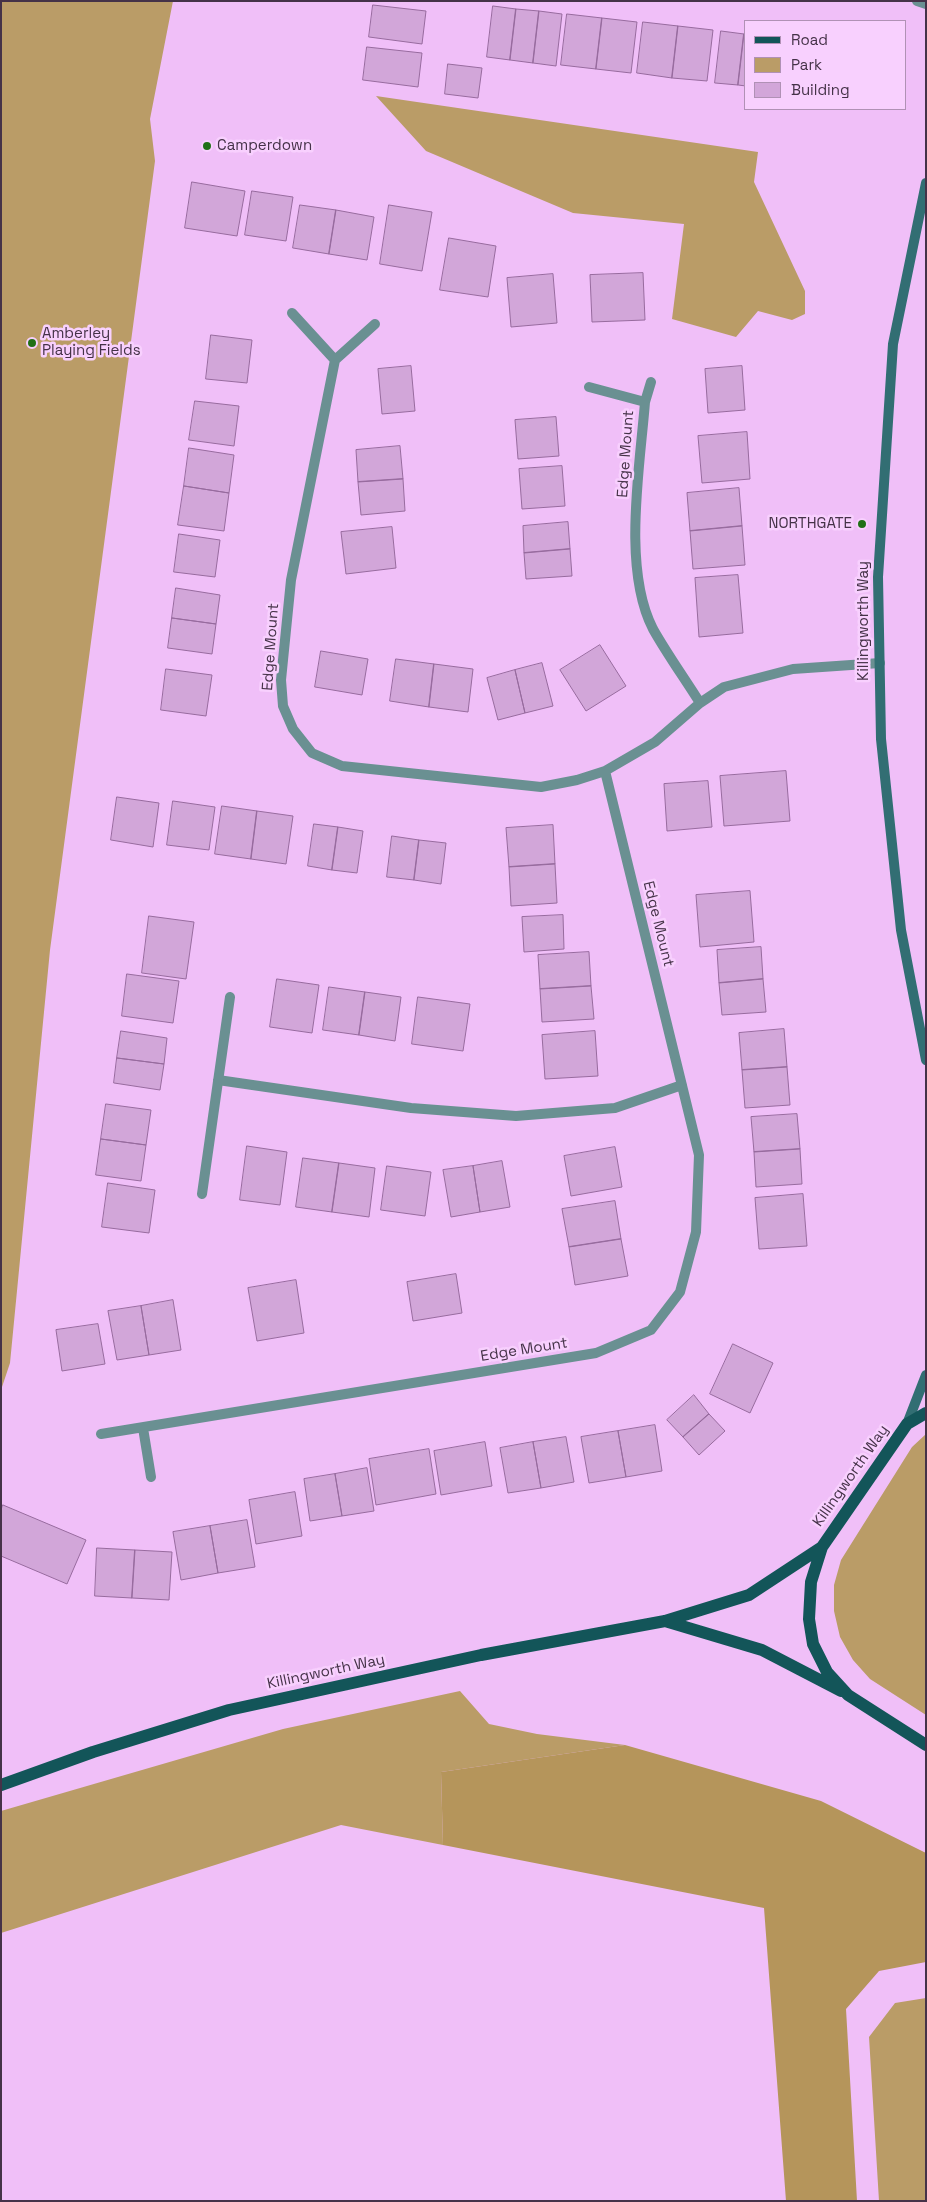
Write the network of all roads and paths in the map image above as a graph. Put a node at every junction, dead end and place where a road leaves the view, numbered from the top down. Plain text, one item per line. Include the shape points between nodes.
1 (917, 1) edge
2 (926, 4) edge
3 (926, 183) edge
4 (292, 312) dead end
5 (375, 324) dead end
6 (335, 360) junction
7 (651, 382) dead end
8 (589, 387) dead end
9 (645, 402) junction
10 (880, 663) junction
11 (700, 703) junction
12 (605, 771) junction
13 (230, 997) dead end
14 (926, 1060) edge
15 (218, 1080) junction
16 (682, 1085) junction
17 (202, 1194) dead end
18 (926, 1375) edge
19 (926, 1413) edge
20 (907, 1424) junction
21 (143, 1428) junction
22 (101, 1434) dead end
23 (151, 1477) dead end
24 (822, 1547) junction
25 (665, 1622) junction
26 (848, 1695) junction
27 (926, 1745) edge
28 (1, 1786) edge

1 - 2 street
3 - 10 street, Killingworth Way via 893,344 878,577
4 - 6 street
5 - 6 street
6 - 12 street, Edge Mount via 291,580 281,680 283,706 293,729 312,753 342,766 541,787
7 - 9 street, Edge Mount
8 - 9 street, Edge Mount
9 - 11 street, Edge Mount via 634,543 642,598 653,628
10 - 11 street, Edge Mount via 794,669 724,687
10 - 14 street, Killingworth Way via 881,739 901,930
11 - 12 street, Edge Mount via 655,742
12 - 16 street, Edge Mount
13 - 15 street
15 - 16 street via 412,1108 516,1116 615,1108
15 - 17 street
16 - 21 street, Edge Mount via 699,1155 696,1232 680,1292 651,1330 596,1354
18 - 20 street, Killingworth Way
19 - 20 main road, Killingworth Way
20 - 24 main road, Killingworth Way
21 - 22 street, Edge Mount
21 - 23 street
24 - 25 main road, Killingworth Way via 750,1595
24 - 26 main road, Killingworth Way via 811,1582 809,1619 813,1644 827,1672
25 - 26 main road, Killingworth Way via 762,1650
25 - 28 main road, Killingworth Way via 481,1655 229,1710 93,1752
26 - 27 main road, Killingworth Way

